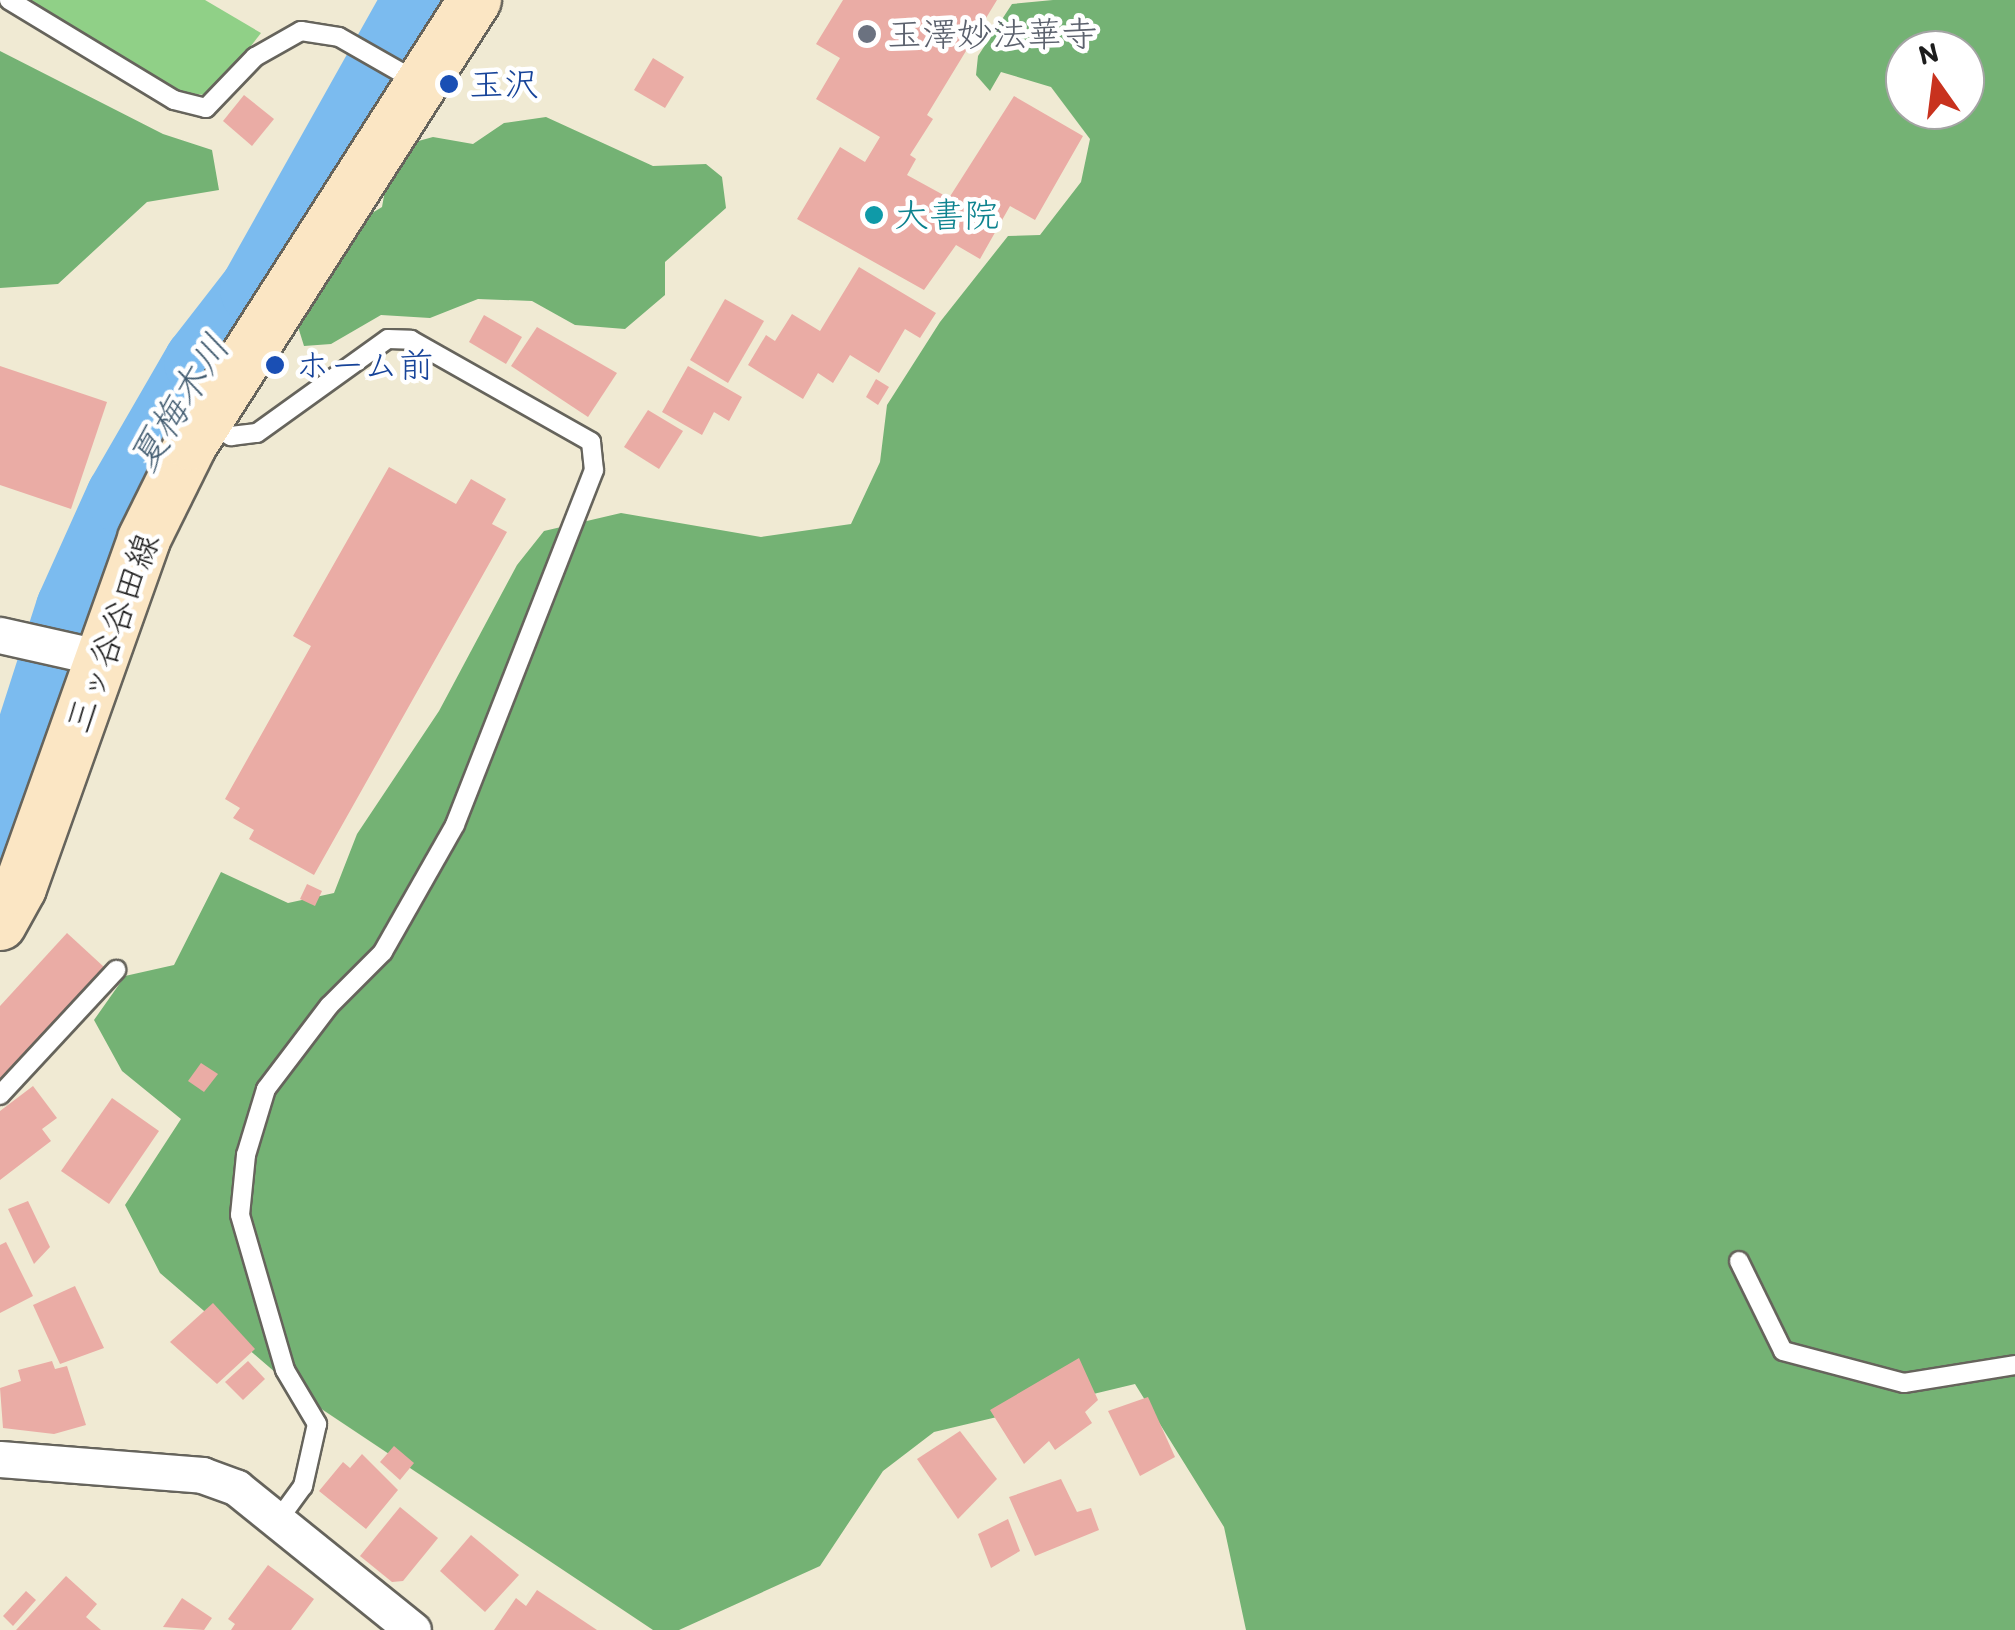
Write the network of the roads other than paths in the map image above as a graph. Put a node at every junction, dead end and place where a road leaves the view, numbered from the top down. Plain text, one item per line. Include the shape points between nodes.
1 (10, 0) edge
2 (475, 0) edge
3 (413, 78) junction
4 (206, 421) junction
5 (0, 636) edge
6 (93, 656) junction
7 (0, 924) edge
8 (116, 970) dead end
9 (0, 1095) edge
10 (1739, 1260) dead end
11 (2015, 1364) edge
12 (0, 1459) edge
13 (280, 1518) junction
14 (413, 1630) edge

1 - 3 lane via 174,100 206,108 255,57 301,31 338,36
2 - 3 main road, 三ッ谷谷田線
3 - 4 main road, 三ッ谷谷田線
4 - 6 main road, 三ッ谷谷田線
4 - 13 lane via 231,436 256,433 388,339 411,340 592,442 594,470 454,824 383,952 329,1006 266,1089 246,1155 240,1214 285,1370 317,1424 303,1486
5 - 6 street
6 - 7 main road, 三ッ谷谷田線 via 20,888
8 - 9 lane
10 - 11 lane via 1783,1351 1904,1383
12 - 13 street via 202,1475 236,1488
13 - 14 street

